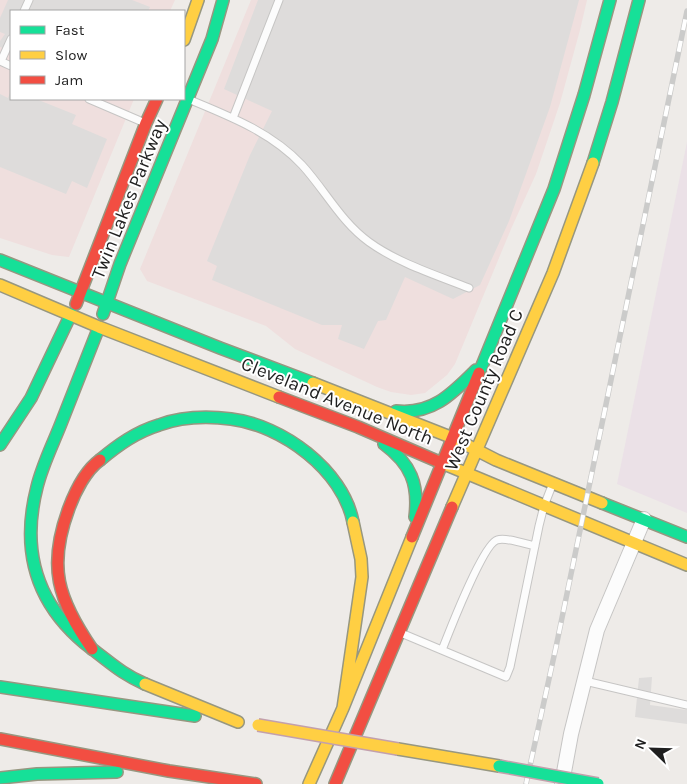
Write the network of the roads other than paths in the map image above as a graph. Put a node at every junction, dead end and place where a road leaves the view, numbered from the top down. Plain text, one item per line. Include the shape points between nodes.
1 (198, 0) edge
2 (223, 0) edge
3 (279, 0) edge
4 (610, 0) edge
5 (639, 0) edge
6 (185, 37) edge
7 (10, 41) edge
8 (1, 61) edge
9 (188, 99) junction
10 (91, 100) edge
11 (157, 100) edge
12 (234, 118) junction
13 (146, 123) junction
14 (0, 260) edge
15 (0, 285) edge
16 (469, 288) dead end
17 (82, 292) junction
18 (107, 303) junction
19 (71, 314) junction
20 (99, 326) junction
21 (483, 363) junction
22 (374, 406) junction
23 (358, 427) junction
24 (453, 438) junction
25 (0, 445) edge
26 (477, 450) junction
27 (442, 463) junction
28 (467, 474) junction
29 (553, 482) junction
30 (544, 506) junction
31 (644, 519) junction
32 (687, 536) edge
33 (410, 540) junction
34 (634, 543) junction
35 (535, 546) junction
36 (687, 565) edge
37 (399, 632) junction
38 (92, 649) junction
39 (442, 650) junction
40 (585, 681) junction
41 (0, 687) edge
42 (687, 705) edge
43 (343, 708) junction
44 (238, 722) junction
45 (0, 739) edge
46 (169, 771) junction
47 (0, 778) edge
48 (252, 783) edge
49 (309, 784) edge
50 (335, 784) edge
51 (562, 784) edge
52 (598, 784) edge

1 - 6 main road
2 - 9 main road, Twin Lakes Parkway via 212,39
3 - 12 lane
4 - 21 main road, West County Road C via 554,189
5 - 26 main road, West County Road C via 612,102 581,199
7 - 8 lane
9 - 12 lane
9 - 18 main road, Twin Lakes Parkway
10 - 13 lane
11 - 13 main road, Twin Lakes Parkway
12 - 16 lane via 270,138 301,164 348,224 369,242 403,261
13 - 17 main road, Twin Lakes Parkway
14 - 17 main road, Cleveland Avenue North
15 - 19 main road, Cleveland Avenue North
17 - 18 main road, Cleveland Avenue North
17 - 19 main road, Twin Lakes Parkway
18 - 20 main road, Twin Lakes Parkway
18 - 22 main road, Cleveland Avenue North
19 - 20 main road, Cleveland Avenue North
19 - 25 main road, Twin Lakes Parkway via 32,398 16,426
20 - 23 main road, Cleveland Avenue North
20 - 38 main road, Twin Lakes Parkway via 37,485 30,529 31,552 43,592 67,628
21 - 22 main road via 456,390 423,411 402,412
21 - 24 main road, West County Road C
22 - 24 main road, Cleveland Avenue North
23 - 27 main road, Cleveland Avenue North
23 - 33 main road via 389,447 410,472 417,501
24 - 26 main road, Cleveland Avenue North
24 - 27 main road, West County Road C
26 - 28 main road, West County Road C
26 - 29 main road, Cleveland Avenue North
27 - 28 main road, Cleveland Avenue North
27 - 33 main road, West County Road C
28 - 30 main road, Cleveland Avenue North
28 - 37 main road, West County Road C
29 - 30 lane
29 - 31 main road, Cleveland Avenue North
30 - 34 main road, Cleveland Avenue North
30 - 35 lane
31 - 32 main road, Cleveland Avenue North
31 - 34 street
33 - 43 main road, West County Road C
34 - 36 main road, Cleveland Avenue North
34 - 40 street via 597,630
35 - 39 lane via 497,539 490,543
35 - 39 lane via 506,677
37 - 39 lane
37 - 50 main road, West County Road C
38 - 43 main road via 65,603 57,563 58,542 66,512 88,473 119,444 159,424 205,416 252,422 292,440 310,455 327,472 350,508 362,576
38 - 44 main road, Twin Lakes Parkway via 122,674
40 - 42 lane
40 - 51 street
41 - 44 main road
43 - 49 main road, West County Road C
44 - 52 main road, bridge
45 - 46 main road
46 - 47 main road
46 - 48 main road

